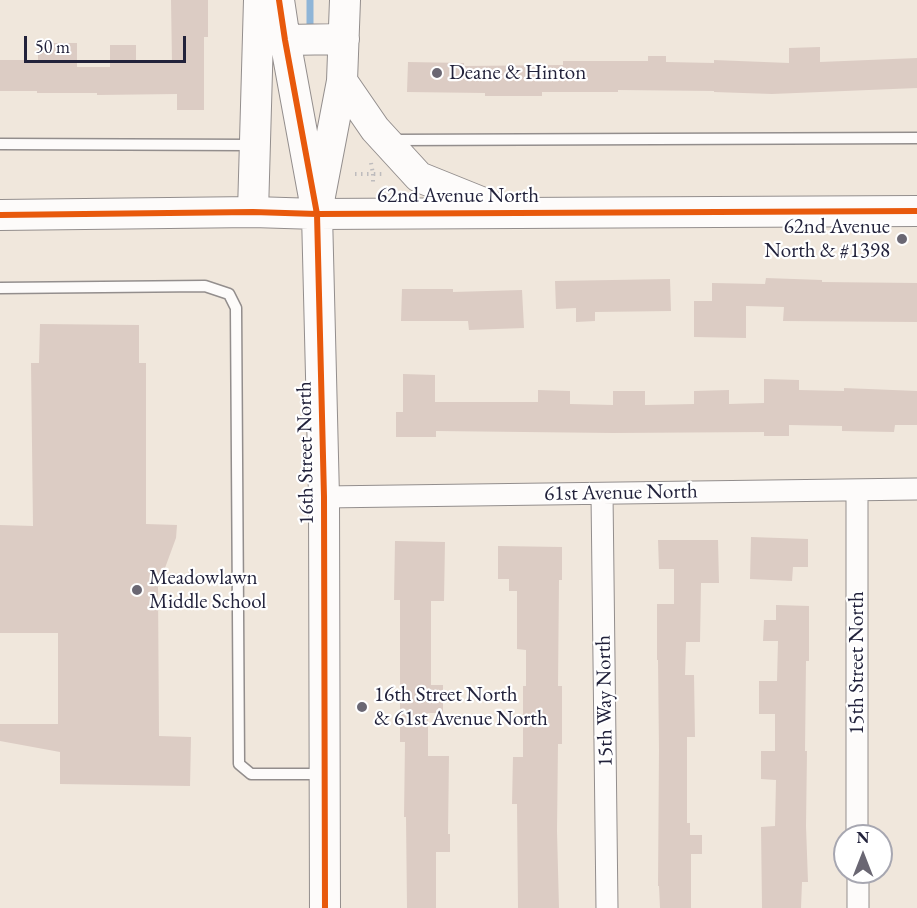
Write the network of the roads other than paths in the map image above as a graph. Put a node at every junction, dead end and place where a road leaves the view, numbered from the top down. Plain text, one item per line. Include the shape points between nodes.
1 (259, 0) edge
2 (279, 0) edge
3 (345, 0) edge
4 (344, 39) junction
5 (285, 40) junction
6 (342, 81) junction
7 (917, 138) edge
8 (384, 140) junction
9 (0, 144) edge
10 (254, 145) junction
11 (917, 211) edge
12 (253, 212) junction
13 (504, 212) junction
14 (317, 214) junction
15 (0, 215) edge
16 (0, 288) edge
17 (917, 489) edge
18 (856, 490) junction
19 (602, 494) junction
20 (324, 497) junction
21 (325, 774) junction
22 (857, 824) edge
23 (858, 884) edge
24 (325, 908) edge
25 (607, 908) edge
26 (858, 908) edge

1 - 10 street
2 - 5 street, 16th Street North
3 - 4 street, 16th Street North
4 - 5 street
4 - 6 street, 16th Street North
5 - 14 street, 16th Street North
6 - 8 street
6 - 14 street, 16th Street North
7 - 8 lane
8 - 13 street via 419,177
9 - 10 lane
10 - 12 street
11 - 13 street, 62nd Avenue North
12 - 14 street, 62nd Avenue North
12 - 15 street, 62nd Avenue North
13 - 14 street, 62nd Avenue North
14 - 20 street, 16th Street North
16 - 21 lane via 205,286 229,294 236,308 239,764 251,774
17 - 18 street, 61st Avenue North
18 - 19 street, 61st Avenue North
18 - 22 street, 15th Street North
19 - 20 street, 61st Avenue North
19 - 25 street, 15th Way North
20 - 21 street, 16th Street North
21 - 24 street, 16th Street North
23 - 26 street

